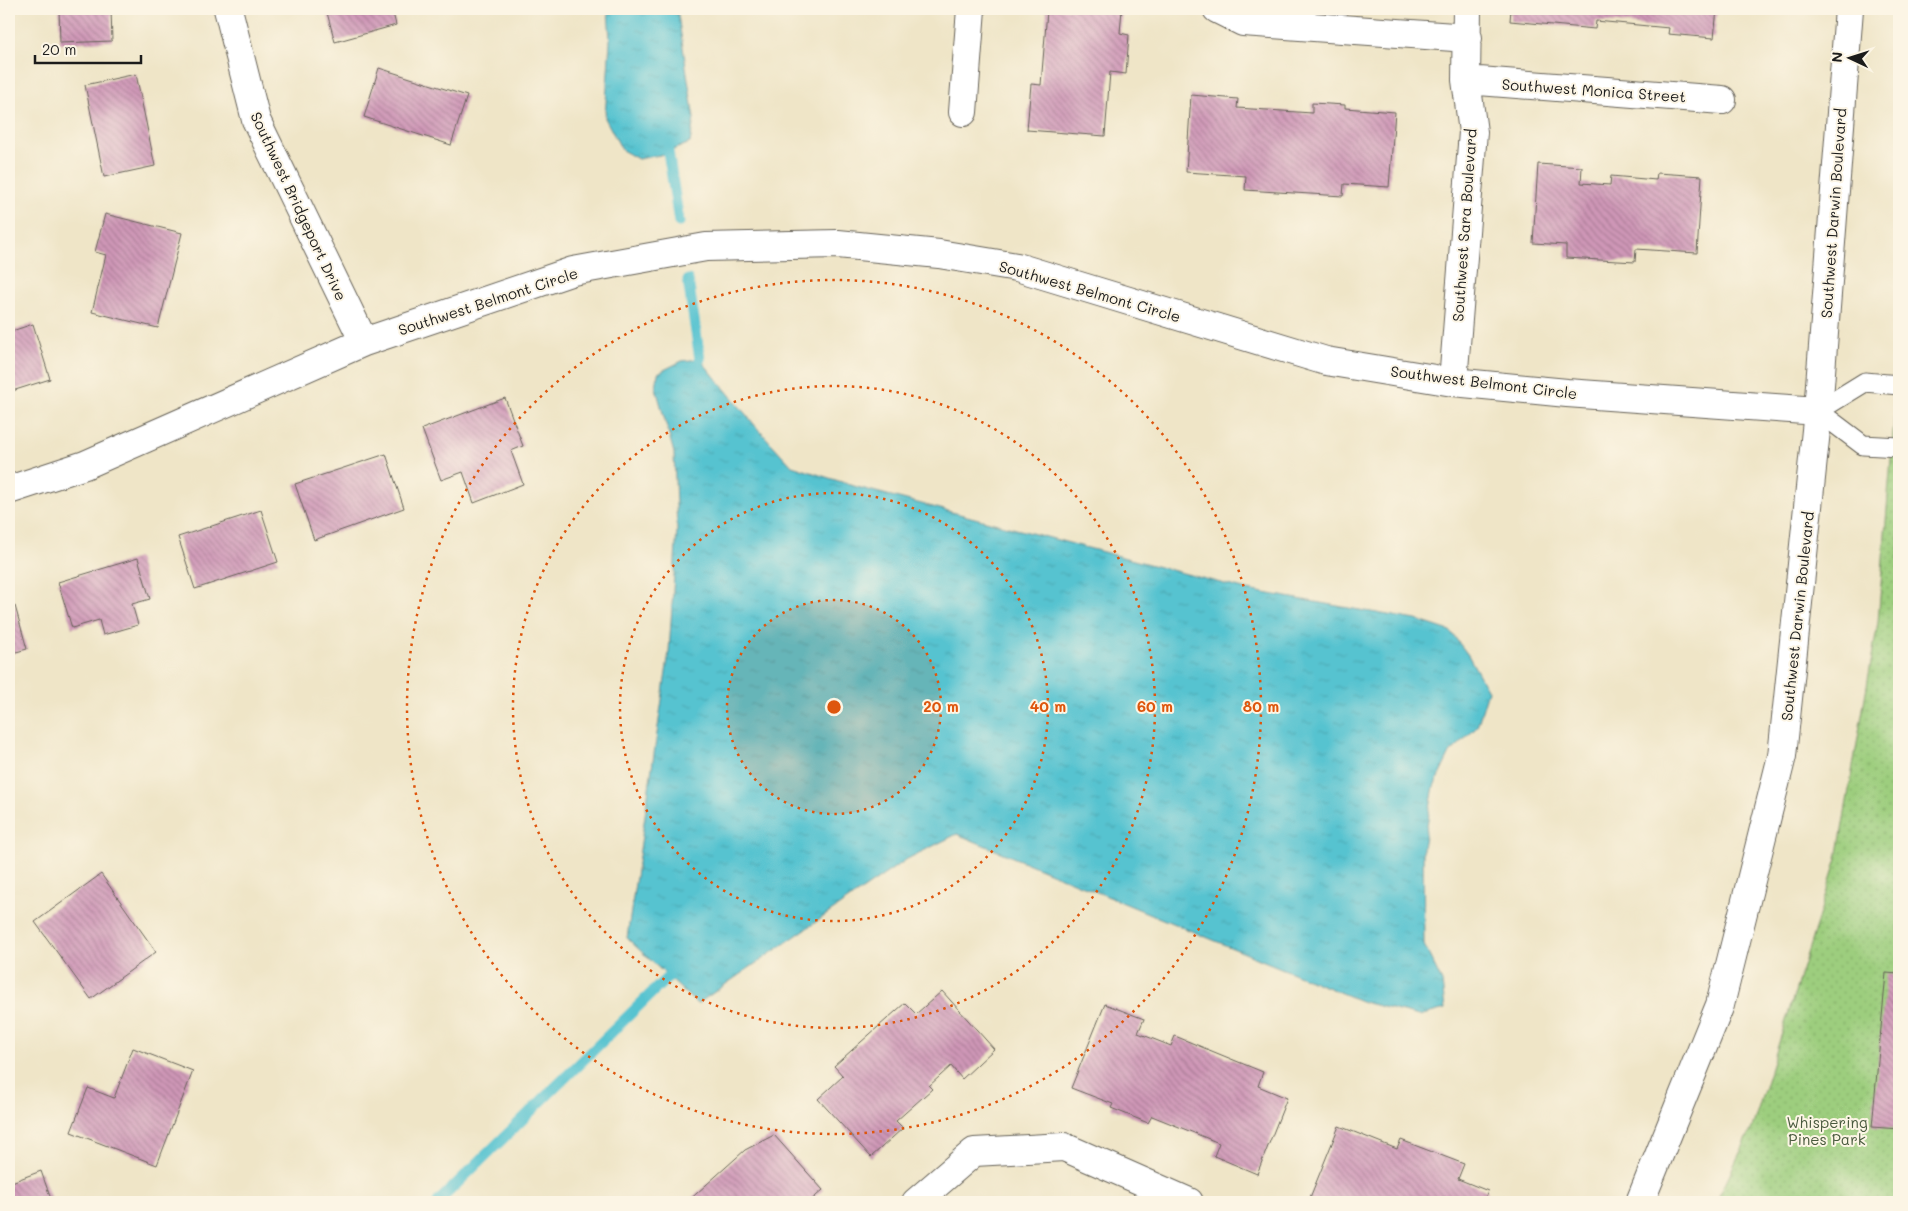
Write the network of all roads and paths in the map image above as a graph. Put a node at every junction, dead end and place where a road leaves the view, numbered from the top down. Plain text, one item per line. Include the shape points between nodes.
1 (228, 9) edge
2 (971, 9) edge
3 (1217, 9) edge
4 (1466, 9) edge
5 (1849, 9) edge
6 (1468, 38) junction
7 (1466, 80) junction
8 (1722, 100) dead end
9 (963, 112) dead end
10 (364, 342) junction
11 (1453, 382) junction
12 (1899, 385) edge
13 (1818, 411) junction
14 (1899, 448) edge
15 (9, 490) edge
16 (916, 1202) edge
17 (1189, 1202) edge
18 (1640, 1202) edge

1 - 10 street, Southwest Bridgeport Drive via 256,120
2 - 9 street
3 - 6 street via 1243,22
4 - 6 street, Southwest Sara Boulevard
5 - 13 street, Southwest Darwin Boulevard
6 - 7 street, Southwest Sara Boulevard
7 - 8 street, Southwest Monica Street
7 - 11 street, Southwest Sara Boulevard via 1473,132
10 - 11 street, Southwest Belmont Circle via 573,271 706,247 838,244 939,254 1016,268 1326,361
10 - 15 street, Southwest Belmont Circle via 85,465
11 - 13 street, Southwest Belmont Circle via 1567,394
12 - 13 lane via 1865,382
13 - 14 lane via 1863,445
13 - 18 street, Southwest Darwin Boulevard via 1782,756 1720,1005
16 - 17 street via 974,1152 1064,1146

